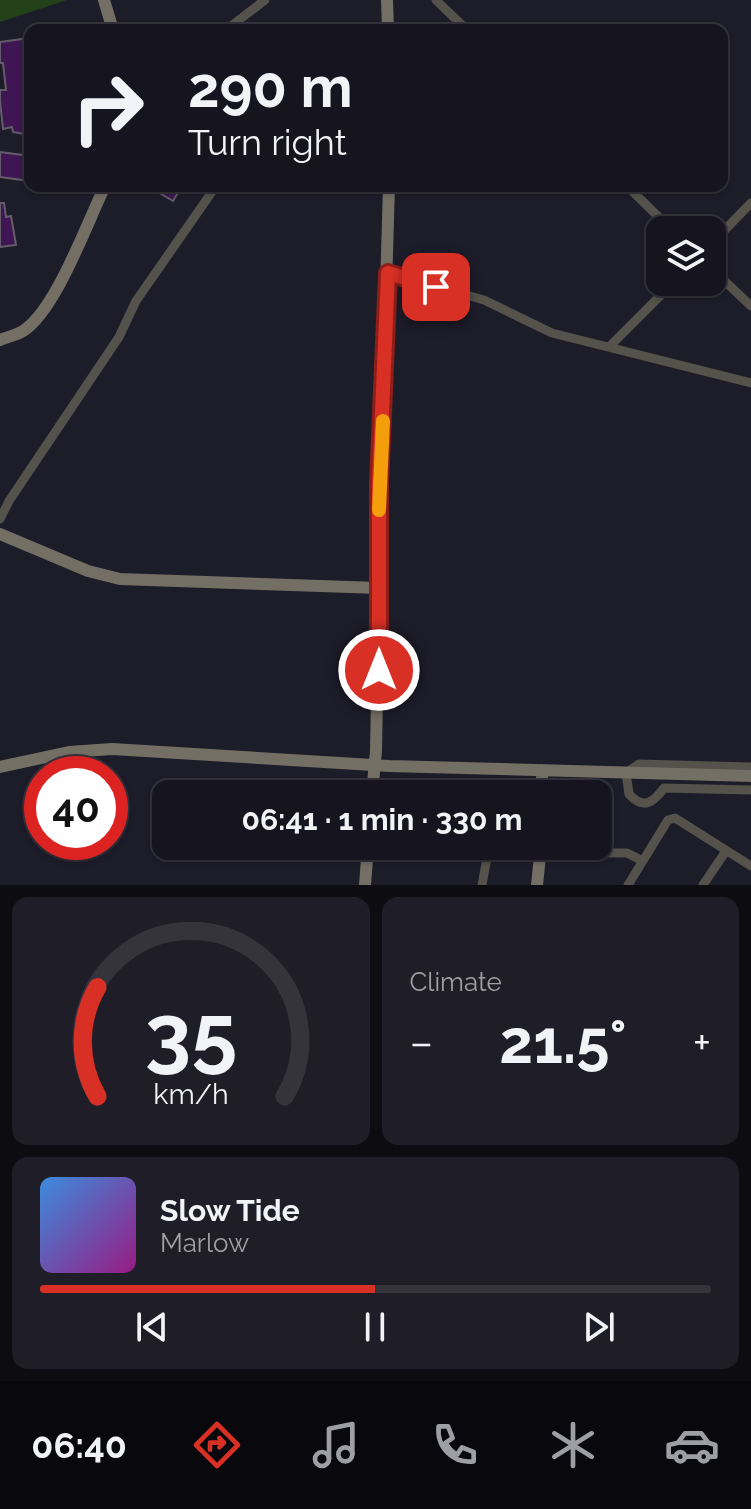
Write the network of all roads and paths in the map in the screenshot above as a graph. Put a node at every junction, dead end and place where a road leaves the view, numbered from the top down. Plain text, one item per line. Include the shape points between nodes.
1 (104, 0) edge
2 (265, 0) edge
3 (387, 0) edge
4 (436, 0) edge
5 (111, 24) edge
6 (234, 24) edge
7 (388, 24) edge
8 (461, 24) edge
9 (102, 192) edge
10 (212, 192) edge
11 (389, 192) edge
12 (633, 192) edge
13 (751, 203) edge
14 (658, 216) edge
15 (726, 229) edge
16 (388, 273) junction
17 (726, 282) edge
18 (660, 296) edge
19 (751, 306) edge
20 (0, 340) edge
21 (609, 347) junction
22 (751, 383) edge
23 (0, 519) edge
24 (379, 526) joint
25 (0, 534) edge
26 (379, 588) junction
27 (374, 765) junction
28 (0, 767) edge
29 (751, 767) edge
30 (542, 770) junction
31 (626, 773) junction
32 (751, 776) edge
33 (373, 780) edge
34 (542, 780) edge
35 (751, 790) edge
36 (726, 851) junction
37 (612, 852) edge
38 (367, 860) edge
39 (487, 860) edge
40 (540, 860) edge
41 (641, 860) junction
42 (751, 866) edge
43 (365, 885) edge
44 (482, 885) edge
45 (537, 885) edge
46 (628, 885) edge
47 (703, 885) edge

1 - 5 street
2 - 6 street
3 - 7 street
4 - 8 street
9 - 20 street via 52,297 23,331
10 - 23 street via 136,301 119,337
11 - 16 street
12 - 14 street
13 - 15 street
16 - 21 street via 484,300 552,333
16 - 24 street
17 - 19 street
18 - 21 street
21 - 22 street
24 - 26 street
25 - 26 street via 120,579
26 - 27 street
27 - 28 street via 112,749
27 - 30 street
27 - 33 street
29 - 31 street via 639,764
30 - 31 street
30 - 34 street
31 - 32 street
31 - 35 street via 629,794 641,804 656,800 664,788
36 - 41 street via 675,818 668,820
36 - 42 street
36 - 47 street
37 - 41 street
38 - 43 street
39 - 44 street
40 - 45 street
41 - 46 street

